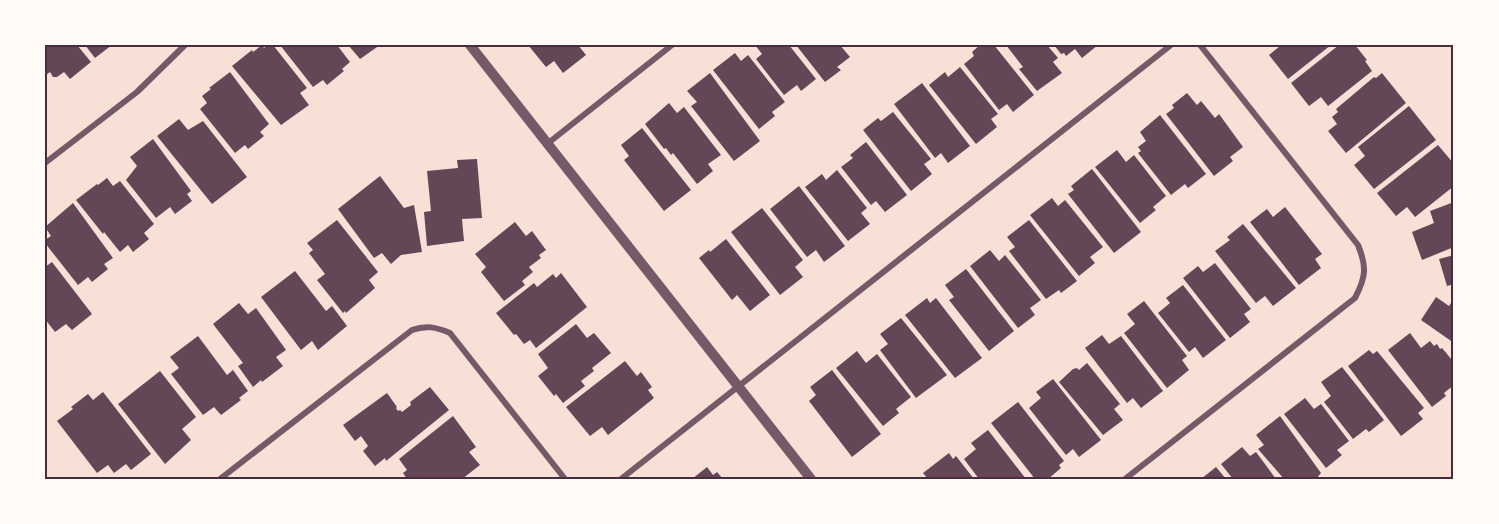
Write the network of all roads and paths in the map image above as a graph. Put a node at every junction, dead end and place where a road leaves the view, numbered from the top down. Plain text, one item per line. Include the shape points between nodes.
1 (185, 45) edge
2 (470, 45) edge
3 (672, 45) edge
4 (1171, 45) edge
5 (1200, 45) edge
6 (547, 144) junction
7 (45, 163) edge
8 (738, 387) junction
9 (220, 479) edge
10 (565, 479) edge
11 (621, 479) edge
12 (811, 479) edge
13 (1125, 479) edge

1 - 7 street via 138,92
2 - 6 street
3 - 6 street
4 - 8 street
5 - 13 street via 1358,246 1365,263 1363,283 1355,298
6 - 8 street
8 - 11 street
8 - 12 street
9 - 10 street via 412,330 423,326 450,333

